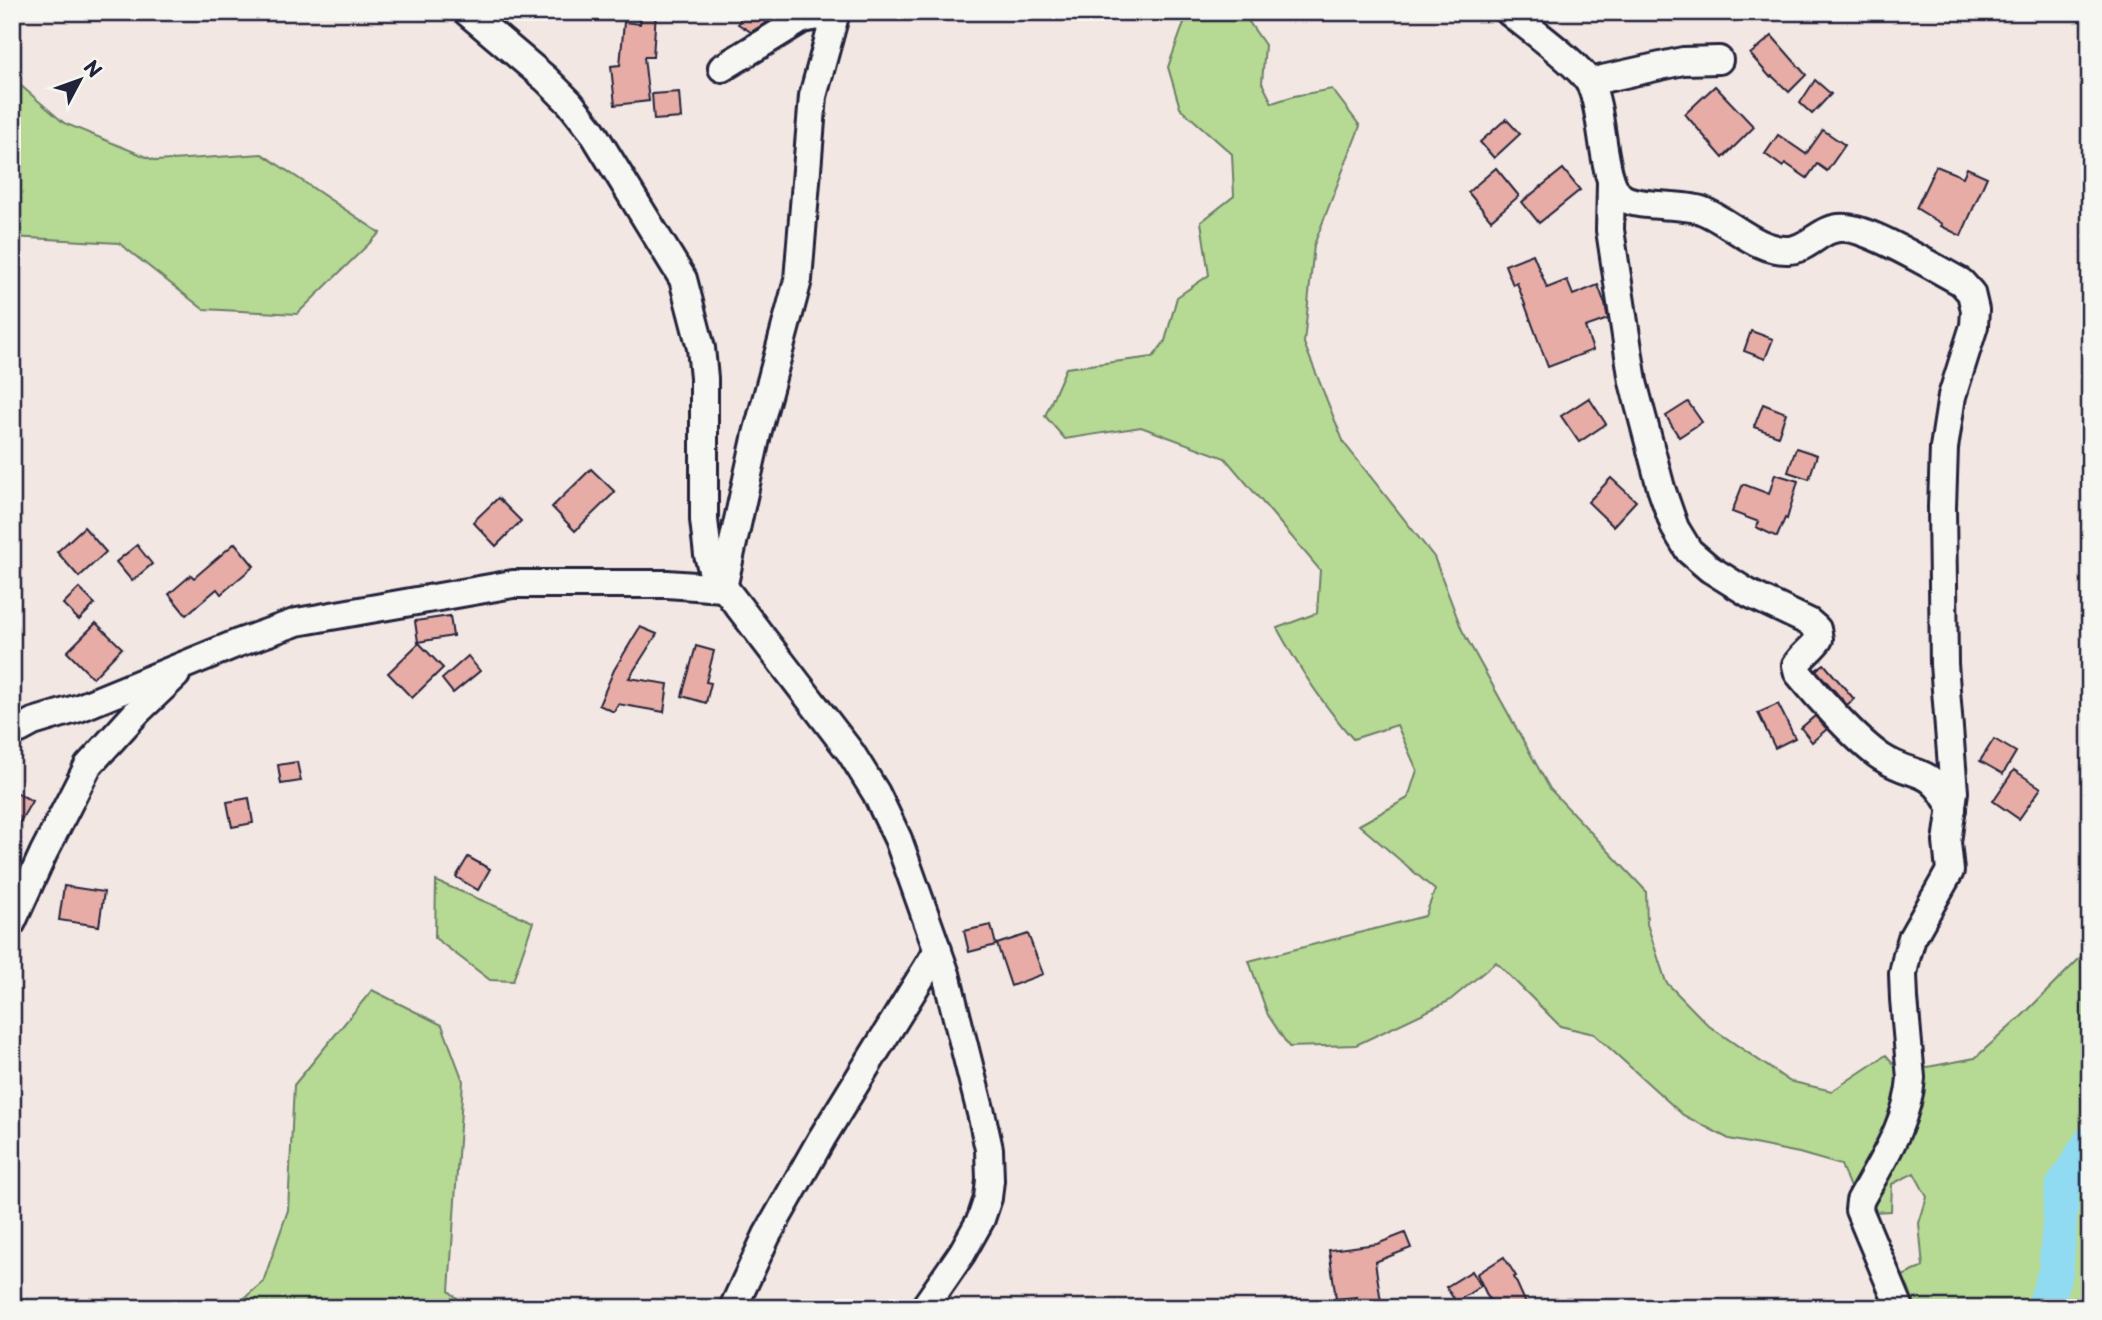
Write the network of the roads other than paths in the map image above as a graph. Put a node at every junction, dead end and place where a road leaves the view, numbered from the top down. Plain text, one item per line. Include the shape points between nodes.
1 (467, 12) edge
2 (1509, 12) edge
3 (836, 13) edge
4 (1720, 60) dead end
5 (722, 68) dead end
6 (1589, 82) junction
7 (1611, 182) junction
8 (723, 588) junction
9 (188, 664) junction
10 (15, 731) edge
11 (1952, 809) junction
12 (12, 922) edge
13 (938, 950) junction
14 (733, 1308) edge
15 (924, 1308) edge
16 (1900, 1308) edge

1 - 8 street via 570,103 683,279 702,348 705,540 713,573
2 - 6 street
3 - 5 street via 802,19
3 - 8 street via 813,96 798,281 757,434
4 - 6 street via 1683,61
6 - 7 street
7 - 11 street via 1610,230 1633,382 1675,528 1689,551 1710,569 1817,629 1819,639 1800,658 1798,673 1881,757 1935,782
7 - 11 street via 1623,198 1701,210 1779,249 1802,247 1835,229 1868,234 1961,282 1971,293 1974,326 1952,396 1944,447 1944,663
8 - 9 street via 513,584 297,622
8 - 13 street via 826,720 876,793 898,839
9 - 10 street
9 - 12 street via 138,710 88,766
11 - 16 street via 1947,842 1950,871 1912,938 1903,974 1910,1090 1899,1126 1859,1210
13 - 14 street via 822,1138 767,1235
13 - 15 street via 982,1117 990,1180 981,1219

